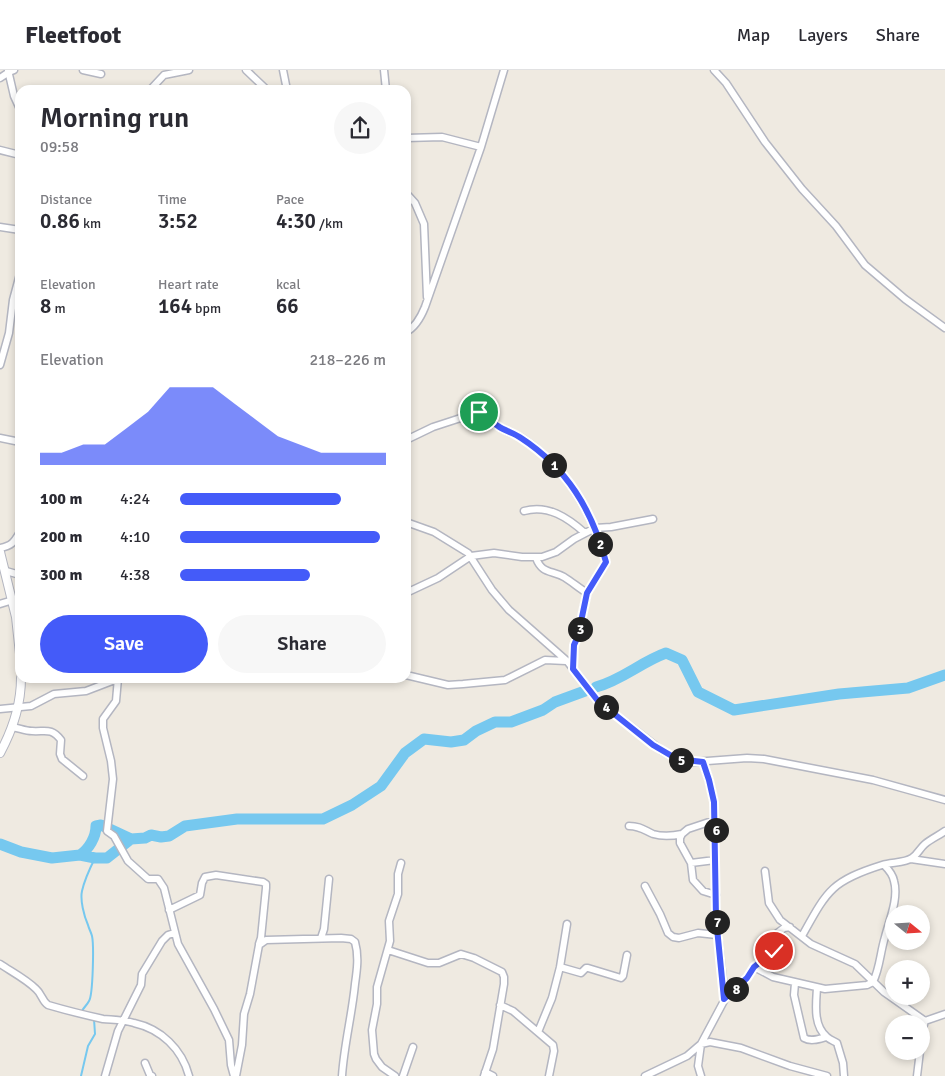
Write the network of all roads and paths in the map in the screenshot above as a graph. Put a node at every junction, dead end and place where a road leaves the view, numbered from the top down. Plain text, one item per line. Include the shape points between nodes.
1 (10, 70) edge
2 (83, 70) edge
3 (189, 70) edge
4 (246, 70) edge
5 (283, 70) edge
6 (384, 70) edge
7 (504, 70) edge
8 (714, 70) edge
9 (163, 73) edge
10 (101, 74) dead end
11 (0, 78) edge
12 (154, 85) edge
13 (262, 85) edge
14 (286, 85) edge
15 (386, 85) edge
16 (15, 98) edge
17 (411, 138) edge
18 (481, 147) junction
19 (0, 150) edge
20 (15, 154) edge
21 (411, 199) edge
22 (0, 227) edge
23 (15, 229) edge
24 (15, 293) edge
25 (427, 300) junction
26 (945, 328) edge
27 (411, 330) edge
28 (0, 365) edge
29 (0, 438) edge
30 (411, 438) edge
31 (15, 441) edge
32 (524, 511) dead end
33 (653, 519) dead end
34 (411, 524) edge
35 (595, 528) junction
36 (585, 533) junction
37 (15, 542) edge
38 (0, 550) edge
39 (471, 556) junction
40 (536, 558) junction
41 (6, 571) junction
42 (15, 574) edge
43 (411, 591) edge
44 (587, 593) junction
45 (13, 600) junction
46 (0, 604) edge
47 (15, 615) edge
48 (567, 661) junction
49 (573, 669) junction
50 (411, 676) edge
51 (20, 683) edge
52 (107, 683) edge
53 (119, 683) edge
54 (18, 708) junction
55 (0, 709) edge
56 (12, 727) junction
57 (0, 753) edge
58 (703, 762) junction
59 (83, 776) dead end
60 (945, 800) edge
61 (715, 820) junction
62 (630, 826) dead end
63 (945, 831) edge
64 (682, 834) junction
65 (911, 859) junction
66 (715, 860) junction
67 (401, 863) dead end
68 (691, 863) junction
69 (945, 864) edge
70 (884, 865) junction
71 (765, 871) dead end
72 (329, 879) dead end
73 (645, 886) dead end
74 (716, 895) junction
75 (169, 910) junction
76 (566, 924) dead end
77 (790, 927) junction
78 (174, 933) junction
79 (717, 935) junction
80 (802, 936) junction
81 (321, 938) junction
82 (259, 945) junction
83 (388, 950) junction
84 (627, 955) dead end
85 (0, 964) edge
86 (560, 967) junction
87 (754, 967) junction
88 (873, 982) junction
89 (795, 983) junction
90 (816, 988) junction
91 (724, 999) junction
92 (500, 1005) junction
93 (945, 1014) edge
94 (916, 1015) edge
95 (930, 1019) edge
96 (123, 1021) junction
97 (538, 1032) junction
98 (826, 1037) junction
99 (701, 1044) junction
100 (413, 1047) dead end
101 (919, 1060) edge
102 (146, 1063) dead end
103 (484, 1074) edge
104 (105, 1076) edge
105 (152, 1076) edge
106 (188, 1076) edge
107 (235, 1076) edge
108 (342, 1076) edge
109 (396, 1076) edge
110 (403, 1076) edge
111 (493, 1076) edge
112 (549, 1076) edge
113 (645, 1076) edge
114 (701, 1076) edge
115 (827, 1076) edge
116 (844, 1076) edge
117 (917, 1076) edge

1 - 11 street
1 - 16 street
2 - 10 street
3 - 9 street
4 - 13 street
5 - 14 street
6 - 15 street
7 - 18 street
8 - 26 street via 726,82 765,142 865,265
9 - 12 street
17 - 18 street via 442,137
18 - 25 street
19 - 20 street
21 - 25 street via 424,224
22 - 23 street
24 - 28 street
25 - 27 street via 421,318
29 - 31 street
30 - 35 street via 441,424 482,413 496,425 522,438 559,470 581,500
32 - 36 street via 534,508 552,511
33 - 35 street
34 - 39 street via 460,546
35 - 36 street
35 - 44 street via 606,562
36 - 40 street via 556,552
37 - 38 street
38 - 41 street
39 - 40 street via 494,554
39 - 43 street via 438,578
39 - 48 street via 500,600
40 - 44 street via 543,569
41 - 42 street
41 - 45 street
44 - 49 street via 574,645
45 - 46 street
45 - 47 street
48 - 49 street
48 - 50 street via 545,660 505,680 448,685
49 - 58 street via 598,701 653,745 677,759
51 - 54 street
52 - 54 street via 86,691 54,694 37,704
53 - 75 street via 116,701 103,719 113,779 107,831 114,836 128,862 148,879 162,883
54 - 55 street
54 - 56 street
56 - 57 street
56 - 59 street via 33,731 45,729 57,734 61,740 62,759
58 - 60 street via 764,759 873,780
58 - 61 street via 712,792
61 - 64 street
61 - 66 street
62 - 64 street via 642,827 657,835
63 - 65 street via 924,844
64 - 68 street via 680,843
65 - 69 street
65 - 70 street
66 - 68 street
66 - 74 street
67 - 83 street via 398,894 389,921
68 - 74 street via 692,880 702,891
70 - 80 street via 853,875 836,885 819,905
70 - 88 street via 890,872 895,889 891,919
71 - 77 street via 769,903 780,920
72 - 81 street
73 - 79 street via 673,937 698,933
74 - 79 street
75 - 78 street
75 - 82 street via 200,895 205,877 216,875 263,882 266,888
76 - 86 street
77 - 80 street
77 - 87 street via 776,934 774,951
78 - 96 street via 162,941 147,965
78 - 107 street via 229,1040
79 - 91 street
80 - 88 street via 811,944 855,964
81 - 82 street via 266,940
81 - 108 street via 351,939 357,949 354,1000
82 - 107 street
83 - 92 street via 428,963 440,963 461,954 498,969 504,977
83 - 109 street via 377,986 373,1044 379,1064
84 - 86 street via 621,978 588,968 581,973
85 - 96 street via 36,988 48,1004
86 - 97 street
87 - 89 street
87 - 91 street
88 - 90 street via 834,989
88 - 94 street
89 - 90 street
89 - 98 street via 794,995 804,1038 816,1040
90 - 98 street via 818,1022
91 - 99 street
92 - 97 street via 513,1011
92 - 103 street via 493,1049
93 - 95 street
96 - 104 street
96 - 106 street via 145,1026 168,1040 179,1054
97 - 112 street via 554,1048
98 - 116 street via 837,1043
99 - 113 street via 687,1056
99 - 114 street via 698,1066
99 - 115 street via 726,1044
100 - 110 street
101 - 117 street
102 - 105 street
103 - 111 street

